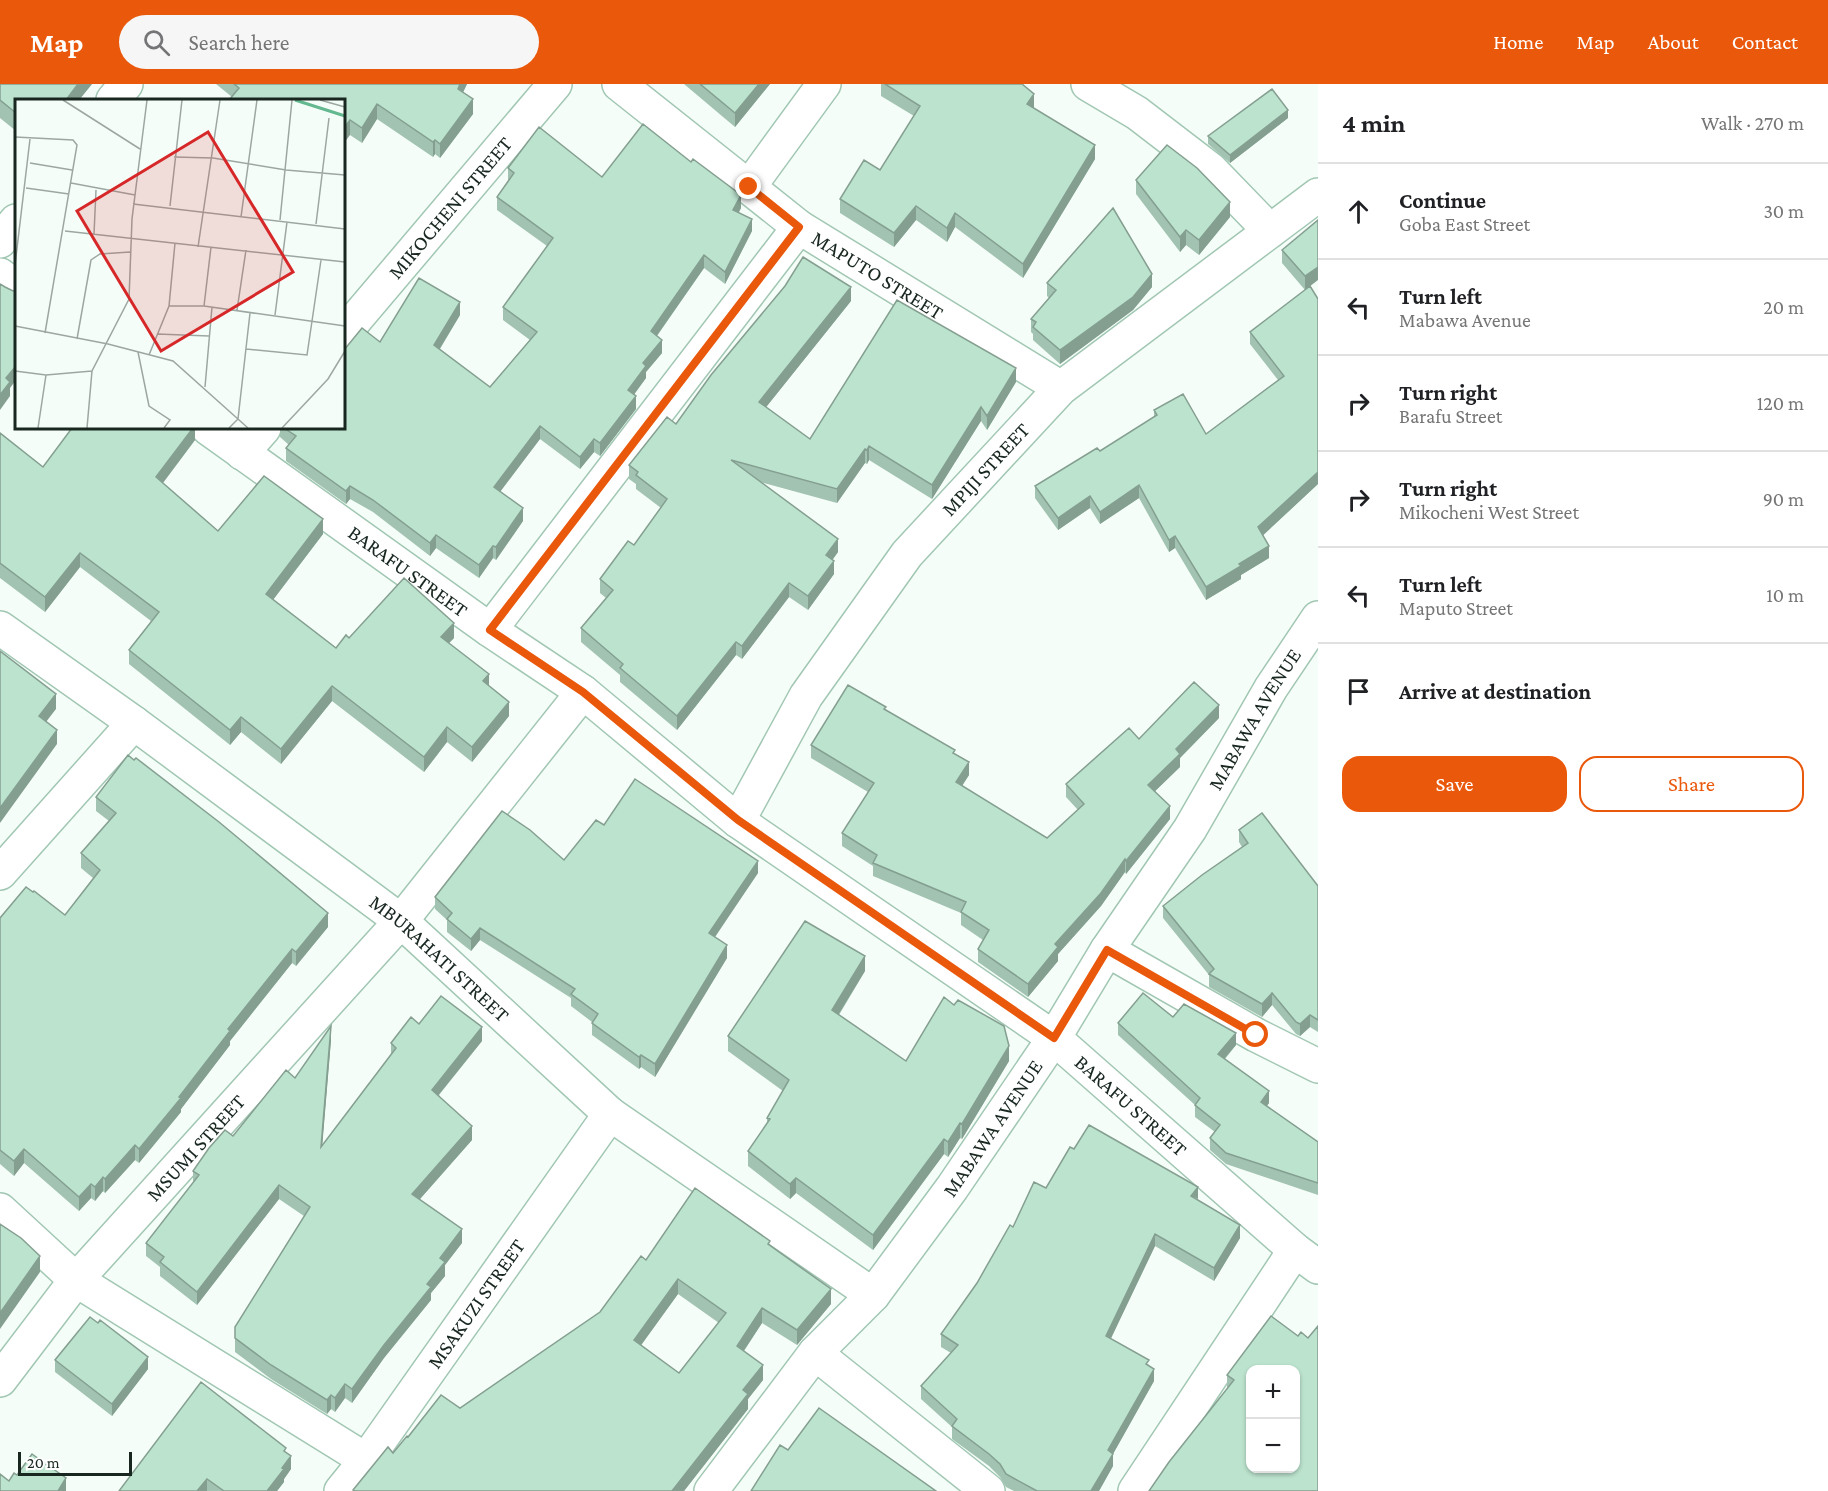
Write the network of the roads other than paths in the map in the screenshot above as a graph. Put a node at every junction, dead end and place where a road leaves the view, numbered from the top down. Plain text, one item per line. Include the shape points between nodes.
1 (126, 84) edge
2 (555, 84) edge
3 (619, 84) edge
4 (824, 84) edge
5 (1088, 84) edge
6 (114, 99) edge
7 (749, 187) junction
8 (1318, 195) edge
9 (15, 222) edge
10 (799, 227) junction
11 (1270, 231) junction
12 (0, 241) edge
13 (0, 275) edge
14 (15, 286) edge
15 (345, 332) edge
16 (1061, 388) junction
17 (208, 429) edge
18 (263, 429) edge
19 (242, 453) junction
20 (1318, 618) edge
21 (0, 628) edge
22 (490, 630) junction
23 (583, 692) junction
24 (134, 723) junction
25 (738, 820) junction
26 (0, 873) edge
27 (401, 921) junction
28 (1107, 950) junction
29 (1054, 1038) junction
30 (1318, 1066) edge
31 (610, 1114) junction
32 (0, 1210) edge
33 (1306, 1259) edge
34 (76, 1280) junction
35 (873, 1295) junction
36 (815, 1353) junction
37 (0, 1380) edge
38 (366, 1460) junction
39 (341, 1491) edge
40 (711, 1491) edge
41 (988, 1491) edge
42 (1135, 1491) edge

1 - 6 street
2 - 15 street, MIKOCHENI STREET
3 - 7 street, MAPUTO STREET
4 - 7 street
5 - 11 street via 1137,113 1210,169
7 - 10 street, MAPUTO STREET
8 - 11 street, MPIJI STREET
9 - 12 street
10 - 16 street, MAPUTO STREET
10 - 22 street
11 - 16 street, MPIJI STREET
13 - 14 street
16 - 25 street, MPIJI STREET via 907,554 806,696
17 - 19 street, BARAFU STREET
18 - 19 street
19 - 22 street, BARAFU STREET
20 - 28 street, MABAWA AVENUE via 1271,688 1190,829
21 - 24 street, MBURAHATI STREET
22 - 23 street, BARAFU STREET
23 - 25 street, BARAFU STREET
23 - 27 street, MSUMI STREET
24 - 26 street
24 - 27 street, MBURAHATI STREET
25 - 29 street, BARAFU STREET
27 - 31 street, MBURAHATI STREET
27 - 34 street, MSUMI STREET
28 - 29 street, MABAWA AVENUE
28 - 30 street
29 - 33 street, BARAFU STREET
29 - 35 street, MABAWA AVENUE
31 - 35 street, MBURAHATI STREET
31 - 38 street, MSAKUZI STREET
32 - 34 street
33 - 42 street
34 - 37 street, MSUMI STREET
34 - 38 street
35 - 36 street, MABAWA AVENUE
36 - 40 street, MABAWA AVENUE
36 - 41 street
38 - 39 street, MSAKUZI STREET

